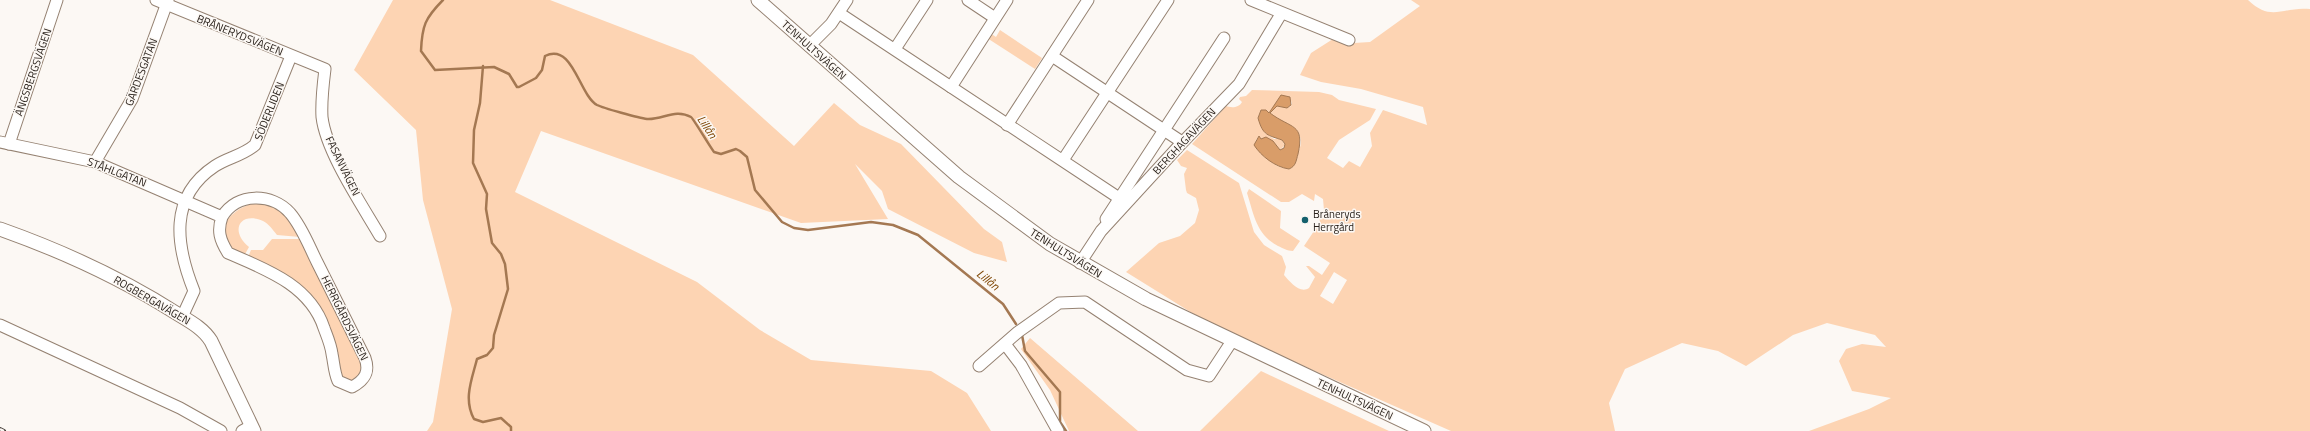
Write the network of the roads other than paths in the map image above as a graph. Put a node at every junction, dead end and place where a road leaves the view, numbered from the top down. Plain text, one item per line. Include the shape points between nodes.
1 (57, 0) edge
2 (156, 0) edge
3 (758, 0) edge
4 (847, 0) edge
5 (927, 0) edge
6 (968, 0) edge
7 (1007, 0) edge
8 (1088, 0) edge
9 (1168, 0) edge
10 (1251, 0) edge
11 (168, 2) edge
12 (839, 13) junction
13 (1281, 14) junction
14 (995, 18) junction
15 (1224, 38) dead end
16 (1349, 40) dead end
17 (809, 46) junction
18 (895, 49) junction
19 (291, 56) junction
20 (1052, 56) junction
21 (325, 68) joint
22 (951, 87) junction
23 (1108, 94) junction
24 (1007, 125) junction
25 (1164, 130) junction
26 (1182, 142) junction
27 (4, 143) edge
28 (1063, 160) junction
29 (95, 162) junction
30 (1118, 198) junction
31 (185, 200) junction
32 (222, 217) junction
33 (0, 229) edge
34 (1101, 231) junction
35 (380, 236) dead end
36 (1080, 263) junction
37 (182, 317) junction
38 (0, 325) edge
39 (1232, 341) junction
40 (1005, 344) junction
41 (979, 366) dead end
42 (249, 429) edge
43 (221, 431) edge
44 (1058, 431) edge
45 (1424, 431) edge

1 - 27 street, ÄNGSBERGSVÄGEN
2 - 11 street, BRÅNERYDSVÄGEN
3 - 17 street, TENHULTSVÄGEN
4 - 12 street
5 - 18 street
6 - 14 street
7 - 14 street
8 - 20 street
9 - 23 street
10 - 13 street
11 - 19 street, BRÅNERYDSVÄGEN
11 - 29 street, GÄRDESGATAN via 132,99
12 - 17 street
12 - 18 street
13 - 16 street
13 - 26 street, BERGHAGAVÄGEN via 1239,84
14 - 22 street
15 - 25 street
17 - 36 street, TENHULTSVÄGEN via 973,189 1017,222
18 - 22 street
19 - 21 street, BRÅNERYDSVÄGEN
19 - 31 street, SÖDERLIDEN via 255,145 246,152 215,166 195,184
20 - 23 street
20 - 24 street
21 - 35 street, FASANVÄGEN via 322,118 326,131 343,171
22 - 24 street
23 - 25 street
23 - 28 street
24 - 28 street
25 - 26 street
25 - 30 street
26 - 34 street, BERGHAGAVÄGEN
27 - 29 street, STÅHLGATAN
28 - 30 street
29 - 31 street, STÅHLGATAN
30 - 34 street
31 - 32 street
31 - 37 street, SÖDERLIDEN via 179,244 194,291
32 - 32 street, HERRGÅRDSVÄGEN via 234,203 254,198 282,206 295,219 365,358 367,373 359,384 352,387 338,381 324,325 296,288 276,274 228,253 218,226
33 - 37 street, ROGBERGAVÄGEN via 52,248 109,275
34 - 36 street, BERGHAGAVÄGEN
36 - 39 street, TENHULTSVÄGEN via 1130,291
37 - 42 street, ROGBERGAVÄGEN via 207,335
38 - 43 street via 180,408
39 - 40 street via 1209,376 1187,370 1085,302 1060,303
39 - 45 street, TENHULTSVÄGEN
40 - 41 street
40 - 44 street via 1021,365

